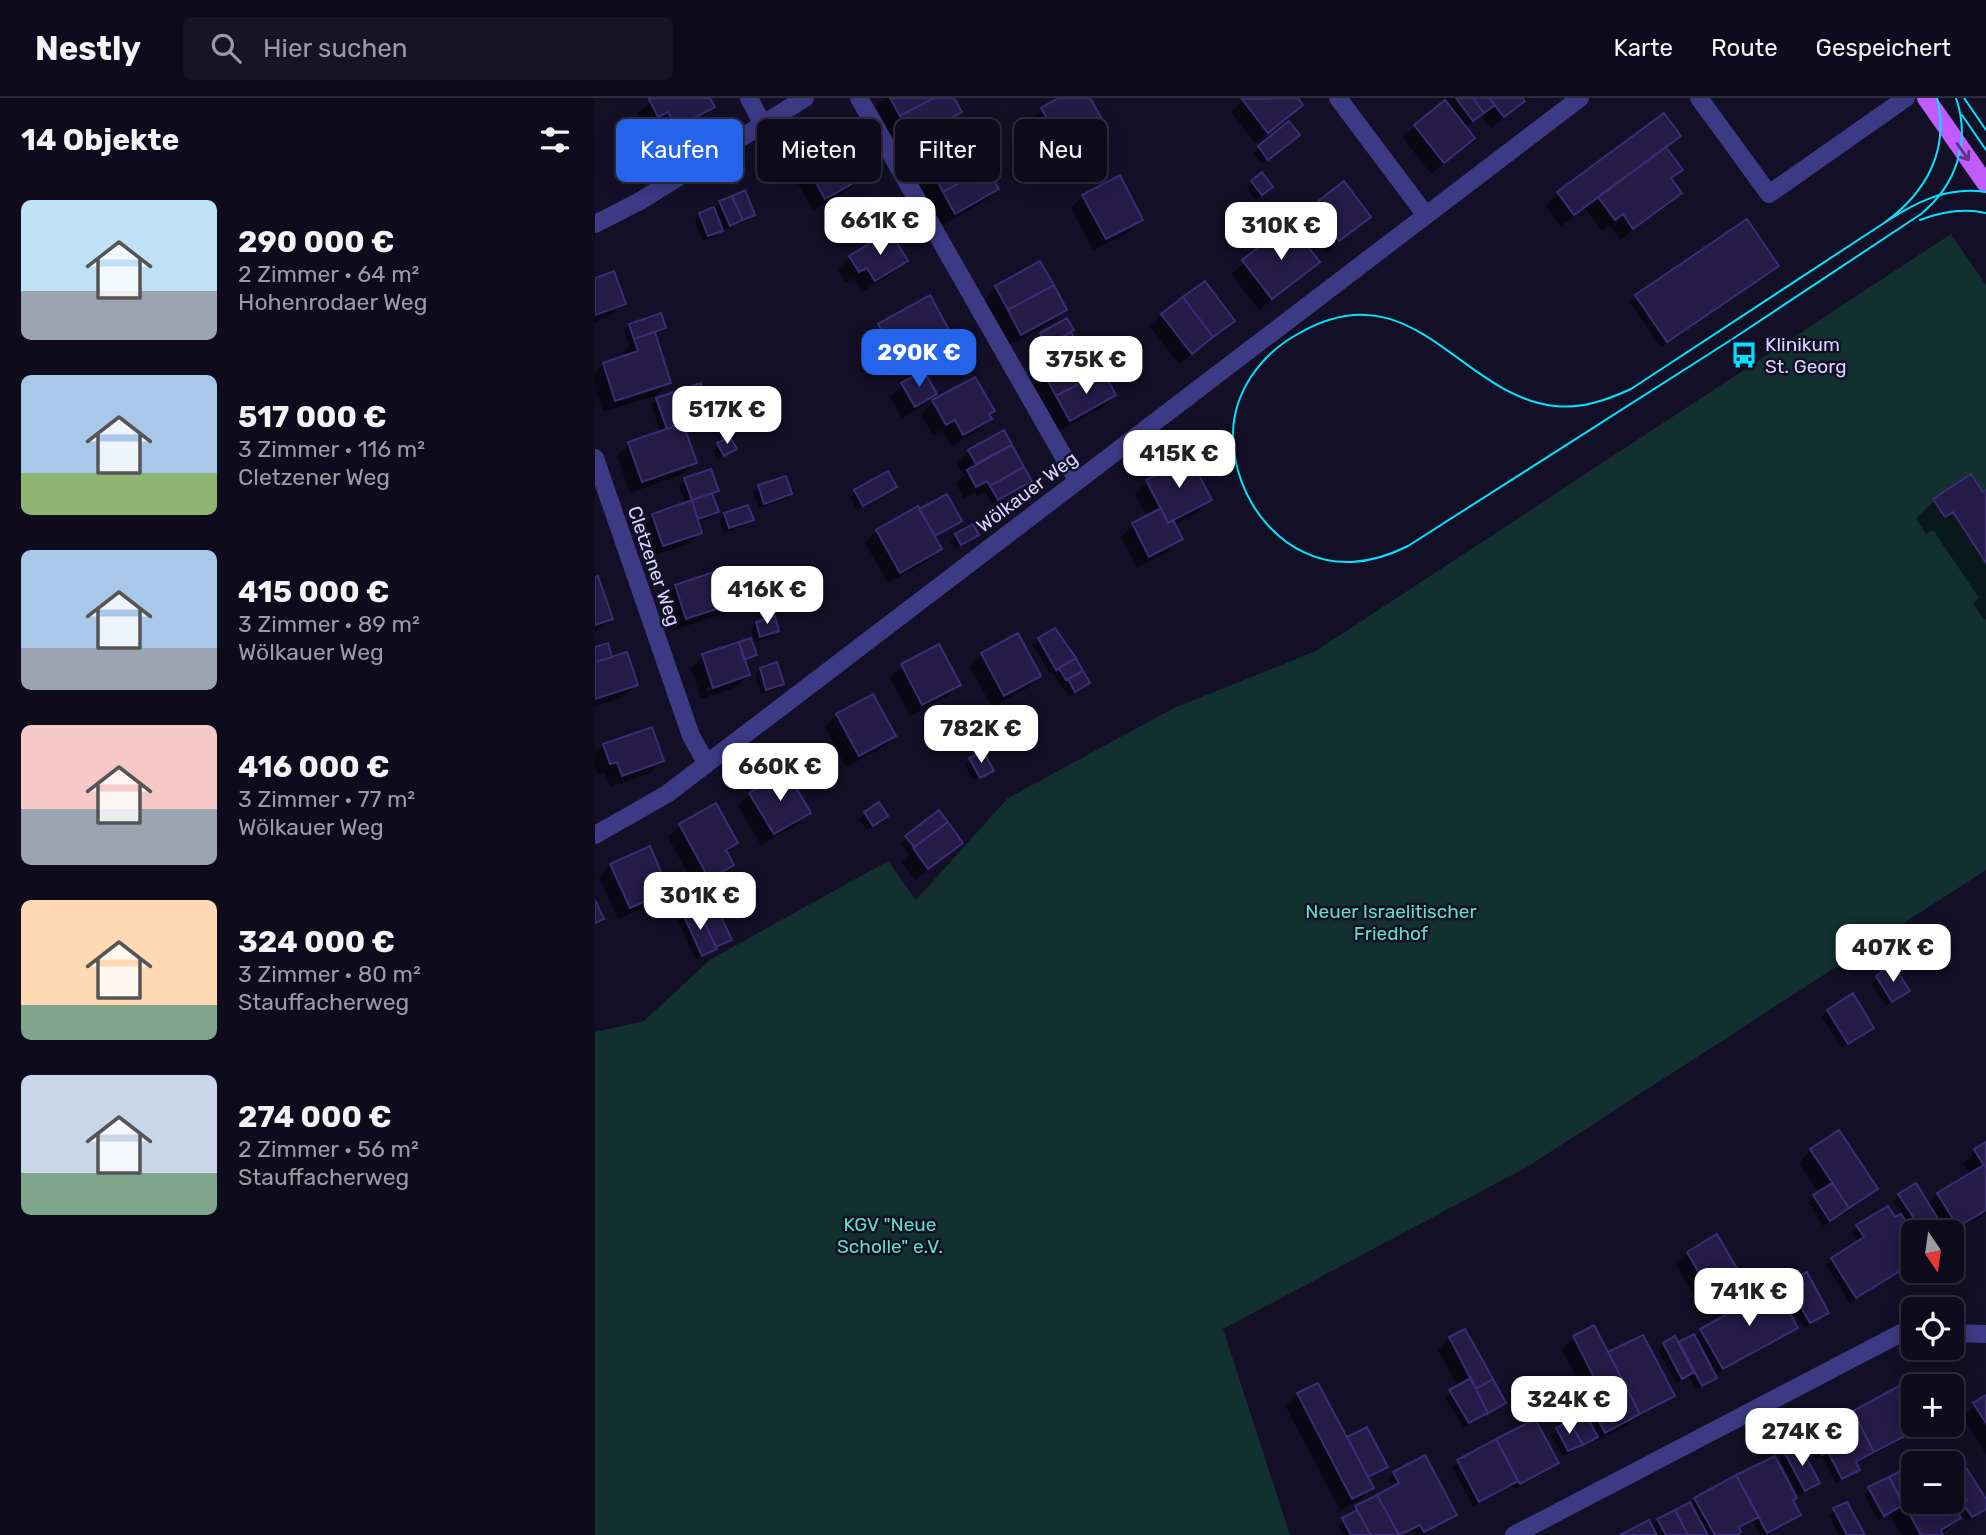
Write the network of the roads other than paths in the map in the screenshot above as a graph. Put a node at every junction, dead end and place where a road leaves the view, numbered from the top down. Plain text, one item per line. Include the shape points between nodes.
1 (749, 98) edge
2 (805, 98) edge
3 (859, 98) edge
4 (1338, 98) edge
5 (1580, 98) edge
6 (1699, 98) edge
7 (1906, 98) edge
8 (1926, 98) edge
9 (760, 119) edge
10 (772, 119) edge
11 (757, 129) edge
12 (1986, 184) edge
13 (1425, 214) junction
14 (595, 224) edge
15 (595, 458) edge
16 (1077, 480) junction
17 (707, 764) junction
18 (595, 835) edge
19 (1901, 1333) edge
20 (1964, 1333) edge
21 (1986, 1334) edge
22 (1514, 1535) edge

1 - 9 street
2 - 10 street
3 - 16 street
4 - 13 street
5 - 13 street, Wölkauer Weg
6 - 7 street via 1769,194
8 -> 12 main road
11 - 14 street
13 - 16 street, Wölkauer Weg
15 - 17 street, Cletzener Weg via 691,736
16 - 17 street, Wölkauer Weg
17 - 18 street, Wölkauer Weg via 667,794
19 - 22 street
20 - 21 street

